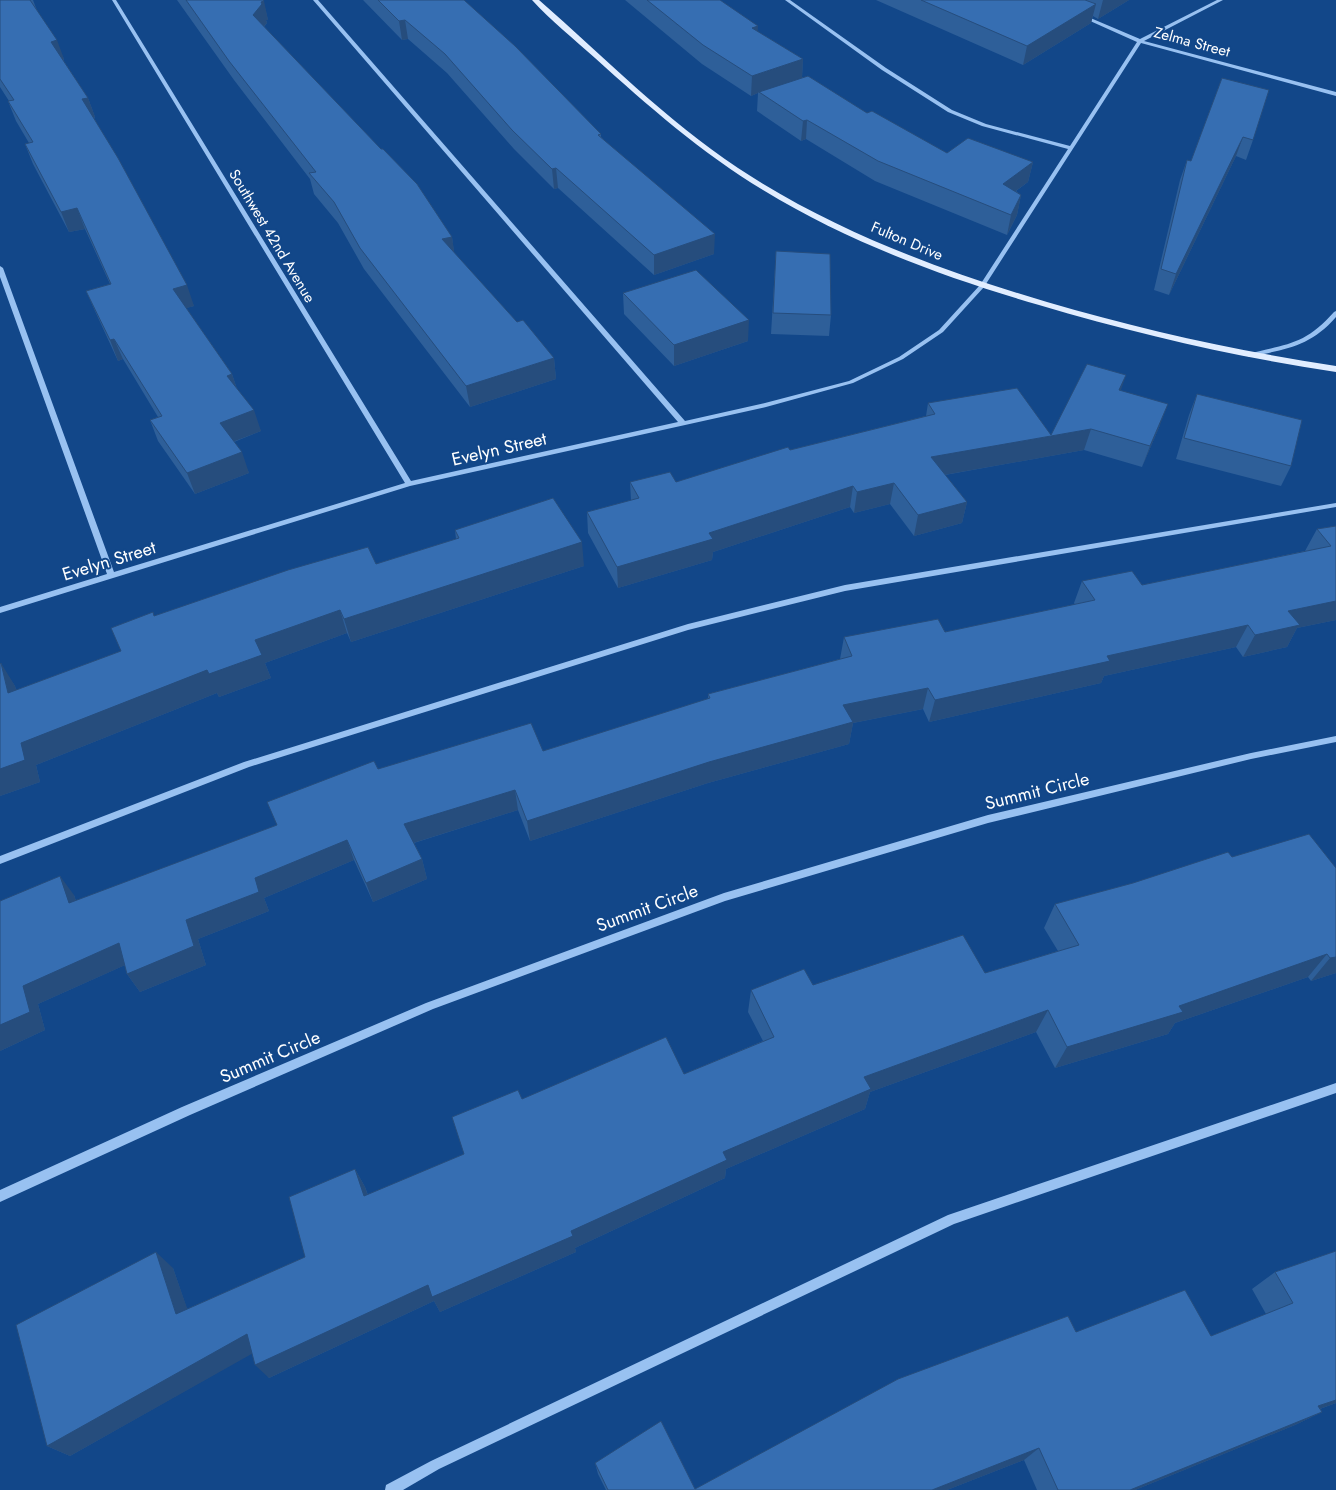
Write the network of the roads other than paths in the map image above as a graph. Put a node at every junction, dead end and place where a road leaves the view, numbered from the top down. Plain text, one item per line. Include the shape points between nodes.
1 (114, 0) edge
2 (315, 0) edge
3 (535, 0) edge
4 (786, 0) edge
5 (1221, 0) edge
6 (1072, 11) edge
7 (1140, 41) junction
8 (1336, 94) edge
9 (1072, 148) junction
10 (0, 268) edge
11 (982, 286) junction
12 (1336, 313) edge
13 (1249, 355) junction
14 (1336, 369) edge
15 (683, 423) junction
16 (409, 484) junction
17 (1336, 505) edge
18 (112, 576) junction
19 (0, 610) edge
20 (1336, 739) edge
21 (0, 860) edge
22 (1336, 1088) edge
23 (0, 1196) edge
24 (391, 1490) edge

1 - 16 street, Southwest 42nd Avenue
2 - 15 street
3 - 11 main road, Fulton Drive via 698,143 764,188 827,223 899,255
4 - 9 lane via 950,111 984,125
5 - 7 street
6 - 7 street, Zelma Street
7 - 8 street, Zelma Street
7 - 9 street, Evelyn Street
9 - 11 street, Evelyn Street
10 - 18 street
11 - 13 main road, Fulton Drive via 1122,326
11 - 15 street, Evelyn Street via 941,330 901,358 851,382
12 - 13 street via 1317,335 1303,342
13 - 14 main road, Fulton Drive
15 - 16 street, Evelyn Street
16 - 18 street, Evelyn Street
17 - 21 street via 845,588 688,627 246,764
18 - 19 street, Evelyn Street
20 - 23 street, Summit Circle via 988,819 724,897 430,1006 186,1111
22 - 24 lane via 952,1219 435,1465

